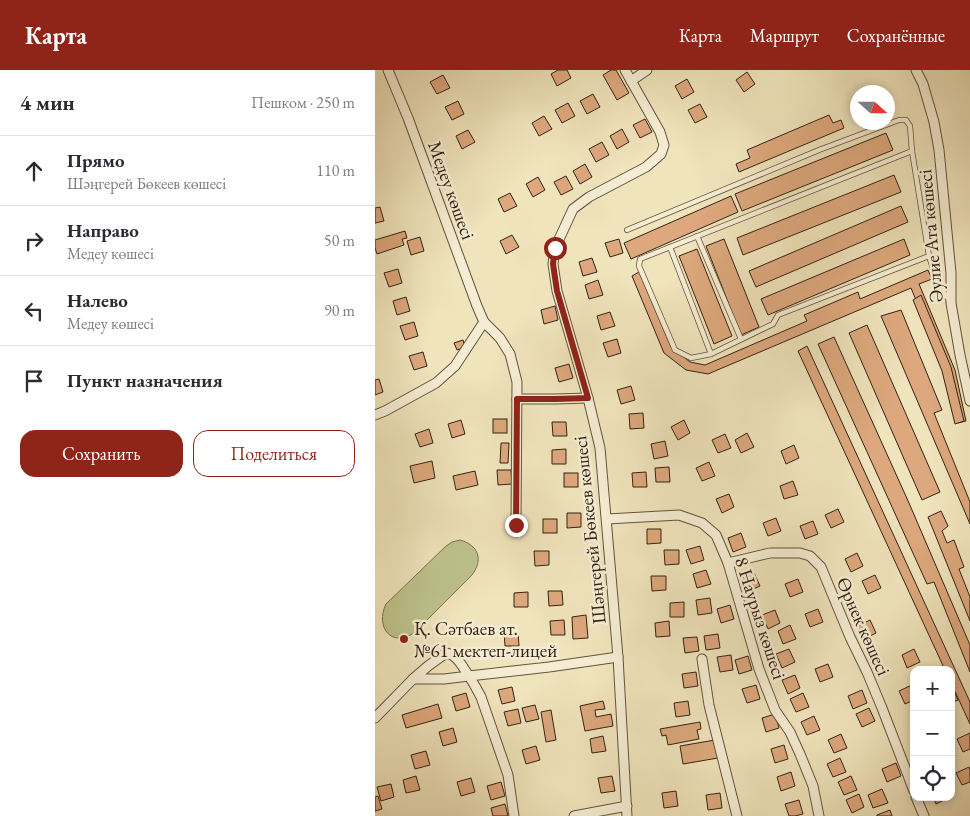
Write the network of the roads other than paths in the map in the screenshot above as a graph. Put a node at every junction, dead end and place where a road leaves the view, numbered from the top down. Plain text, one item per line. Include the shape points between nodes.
1 (388, 70) edge
2 (625, 70) edge
3 (647, 70) edge
4 (916, 70) edge
5 (631, 81) junction
6 (912, 151) junction
7 (627, 230) dead end
8 (697, 236) junction
9 (670, 247) junction
10 (929, 256) junction
11 (951, 303) junction
12 (484, 322) junction
13 (741, 339) junction
14 (711, 354) junction
15 (588, 398) junction
16 (517, 399) junction
17 (970, 401) edge
18 (375, 415) edge
19 (607, 519) junction
20 (516, 525) dead end
21 (728, 563) junction
22 (618, 657) junction
23 (702, 659) dead end
24 (469, 676) junction
25 (413, 679) junction
26 (375, 718) edge
27 (910, 780) edge
28 (917, 801) edge
29 (627, 806) junction
30 (514, 816) edge
31 (574, 816) edge
32 (627, 816) edge
33 (737, 816) edge
34 (819, 816) edge
35 (923, 816) edge

1 - 12 street, Медеу көшесі
2 - 5 street, Шәңгерей Бөкеев көшесі
3 - 5 street
4 - 11 street, Әулие Ата көшесі via 934,122 939,150
5 - 15 street, Шәңгерей Бөкеев көшесі via 660,132 664,145 661,154 646,167 573,209 555,248 553,264 557,291
6 - 7 lane via 910,126 905,120 899,120
6 - 8 lane
6 - 10 lane
8 - 9 lane
8 - 13 lane
9 - 14 lane
9 - 14 lane via 640,259 639,266 675,350 691,358
10 - 11 lane via 938,284
10 - 13 lane via 778,315 773,324
11 - 17 street, Әулие Ата көшесі
12 - 16 street, Медеу көшесі via 510,354 517,382
12 - 18 street via 455,366 436,383
13 - 14 lane
15 - 16 street
15 - 19 street, Шәңгерей Бөкеев көшесі via 600,448
16 - 20 street, Медеу көшесі
19 - 21 street, 8 Наурыз көшесі via 679,515 702,523 716,535
19 - 22 street, Шәңгерей Бөкеев көшесі
21 - 27 street, Өрнек көшесі via 770,553 800,553 810,556 821,567
21 - 34 street, 8 Наурыз көшесі via 759,669 775,710 801,754 813,786
22 - 24 street
22 - 29 street, Шәңгерей Бөкеев көшесі
23 - 33 street via 709,705
24 - 25 street
24 - 25 street via 454,657 445,653
24 - 30 street via 481,697 508,775
25 - 26 street
28 - 35 street
29 - 31 street
29 - 32 street, Шәңгерей Бөкеев көшесі

